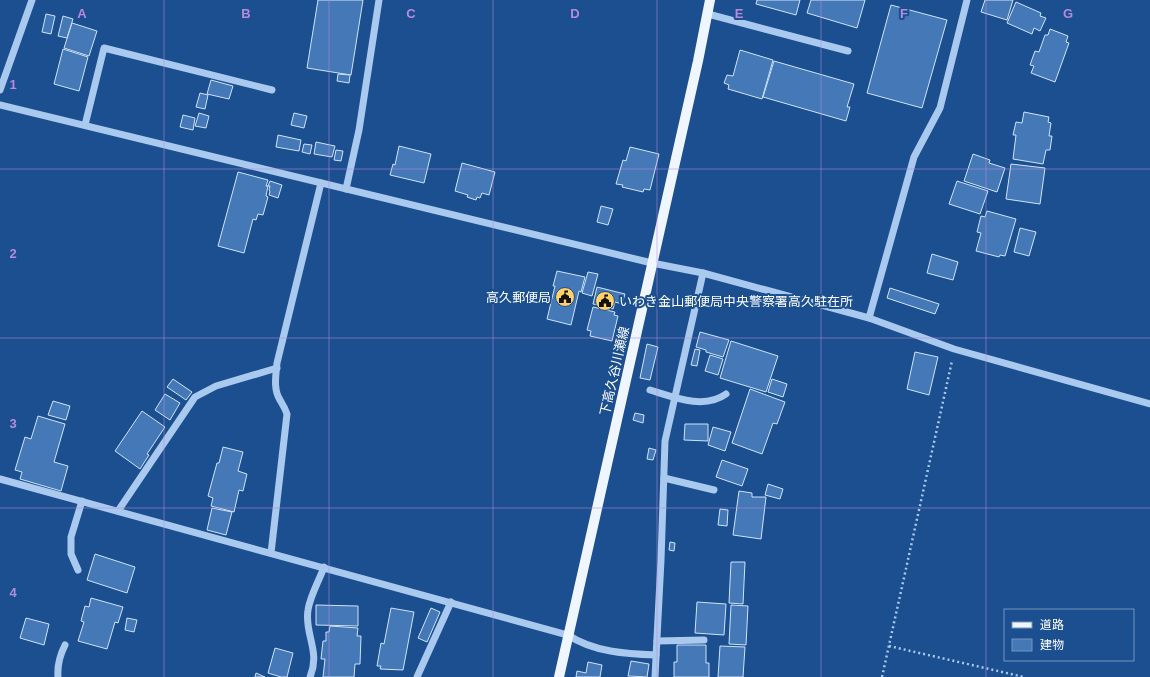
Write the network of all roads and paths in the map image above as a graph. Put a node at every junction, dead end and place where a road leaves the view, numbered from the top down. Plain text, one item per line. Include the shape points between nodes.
1 (32, 0) edge
2 (379, 0) edge
3 (710, 0) edge
4 (967, 0) edge
5 (708, 14) junction
6 (848, 51) dead end
7 (0, 90) edge
8 (272, 90) dead end
9 (0, 105) edge
10 (85, 125) junction
11 (321, 183) junction
12 (346, 189) junction
13 (652, 263) junction
14 (703, 273) junction
15 (869, 318) junction
16 (954, 349) junction
17 (276, 368) junction
18 (650, 390) dead end
19 (726, 394) dead end
20 (674, 397) junction
21 (1150, 404) edge
22 (664, 478) junction
23 (0, 479) edge
24 (714, 490) dead end
25 (82, 501) junction
26 (118, 511) junction
27 (271, 553) junction
28 (324, 567) junction
29 (78, 570) dead end
30 (451, 602) junction
31 (568, 635) junction
32 (704, 640) dead end
33 (657, 641) junction
34 (65, 645) dead end
35 (889, 646) junction
36 (656, 655) junction
37 (58, 677) edge
38 (310, 677) edge
39 (417, 677) edge
40 (559, 677) edge
41 (655, 677) edge
42 (882, 677) edge
43 (1024, 677) edge

1 - 7 street
2 - 12 street via 359,130
3 - 5 main road, 下高久谷川瀬線
4 - 15 street via 940,108 914,157
5 - 6 street
5 - 13 main road, 下高久谷川瀬線
8 - 10 street via 104,48
9 - 10 street
10 - 11 street
11 - 12 street
11 - 17 street
12 - 13 street
13 - 14 street
13 - 31 main road, 下高久谷川瀬線
14 - 15 street
14 - 20 street
15 - 16 street
16 - 21 street
16 - 35 path
17 - 26 street via 216,386 195,397
17 - 27 street via 276,388 287,414
18 - 20 street
19 - 20 street via 720,399 709,401 689,401
20 - 22 street via 666,441
22 - 24 street
22 - 33 street
23 - 25 street
25 - 26 street
25 - 29 street via 71,537 71,554
26 - 27 street
27 - 28 street
28 - 30 street
28 - 38 street via 308,611 314,659
30 - 31 street
30 - 39 street
31 - 36 street via 578,642 621,653
31 - 40 main road, 下高久谷川瀬線
32 - 33 street
33 - 36 street
34 - 37 street via 57,668
35 - 42 path
35 - 43 path
36 - 41 street

